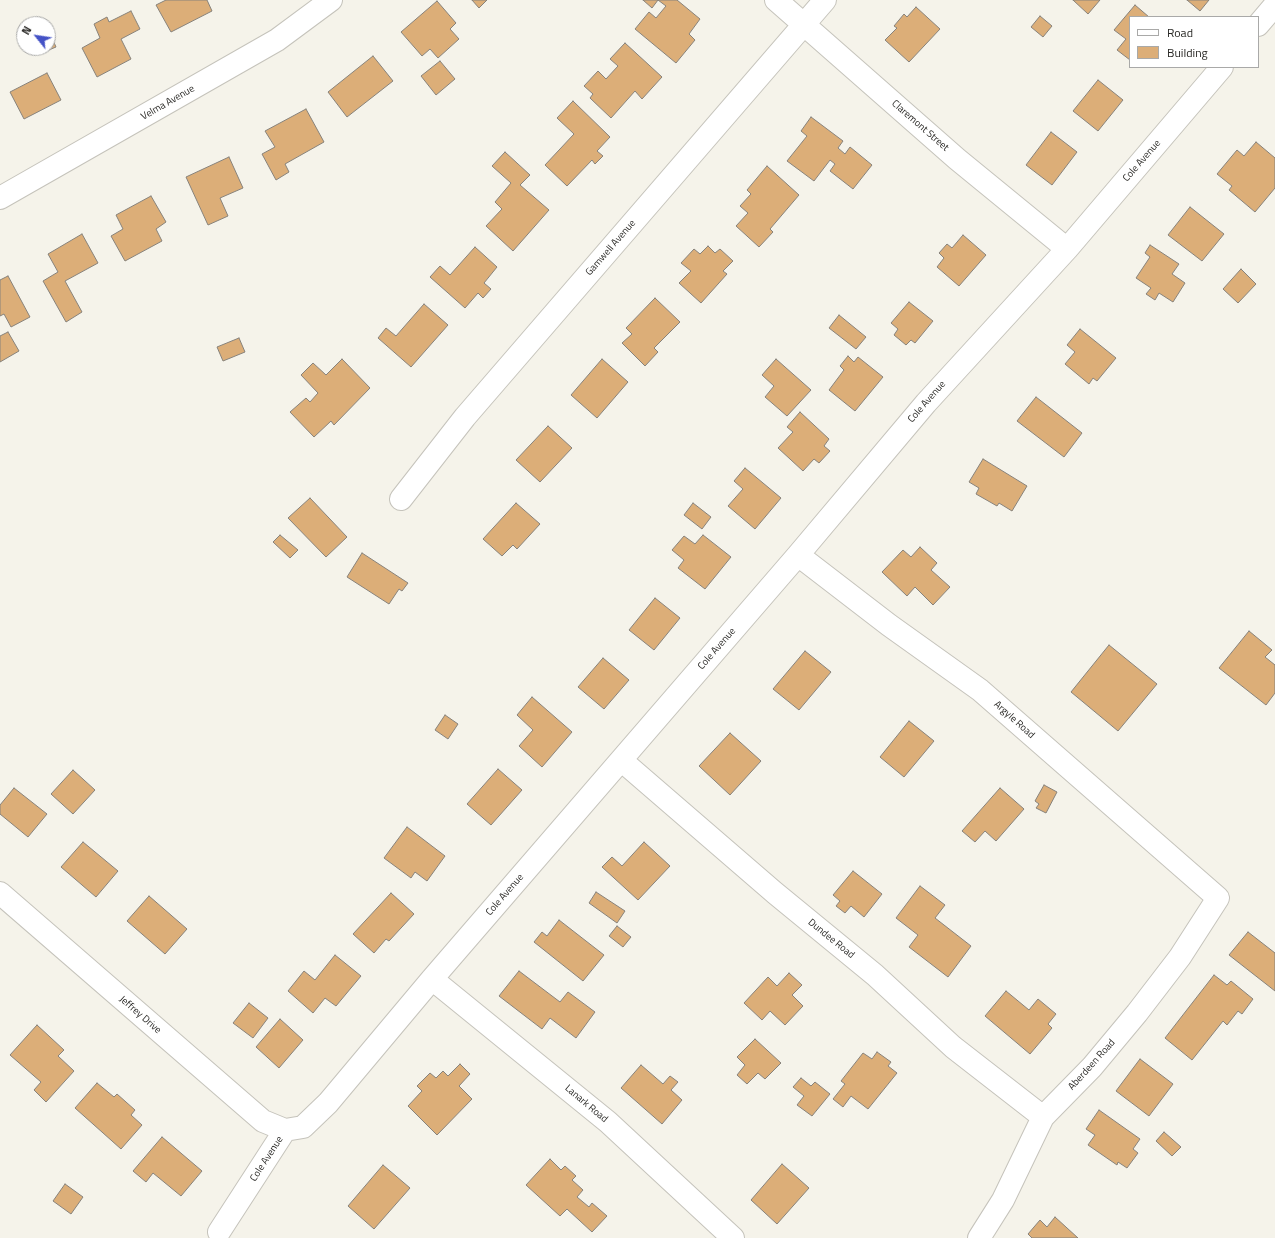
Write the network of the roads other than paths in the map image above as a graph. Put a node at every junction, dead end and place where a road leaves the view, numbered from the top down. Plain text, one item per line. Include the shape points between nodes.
1 (331, 0) edge
2 (776, 0) edge
3 (825, 0) edge
4 (1275, 5) edge
5 (804, 24) junction
6 (1259, 24) edge
7 (1221, 68) edge
8 (0, 198) edge
9 (1067, 249) junction
10 (401, 499) dead end
11 (798, 555) junction
12 (621, 760) junction
13 (0, 893) edge
14 (1218, 898) joint
15 (432, 979) junction
16 (1043, 1117) junction
17 (285, 1130) junction
18 (219, 1232) dead end
19 (733, 1238) edge
20 (979, 1238) edge

1 - 8 street, Velma Avenue via 277,40
2 - 5 street, Claremont Street
3 - 5 street, Gamwell Avenue
4 - 6 street
5 - 9 street, Claremont Street via 957,159
5 - 10 street, Gamwell Avenue via 465,417
7 - 9 street, Cole Avenue
9 - 11 street, Cole Avenue via 926,402
11 - 12 street, Cole Avenue
11 - 14 street, Argyle Road via 889,625 980,690
12 - 15 street, Cole Avenue
12 - 16 street, Dundee Road via 775,893 875,975 954,1047
13 - 17 street, Jeffrey Drive via 263,1121
14 - 16 street, Aberdeen Road via 1180,957 1137,1013 1092,1067
15 - 17 street, Cole Avenue via 328,1103 303,1127
15 - 19 street, Lanark Road via 608,1122
16 - 20 street, Aberdeen Road via 1003,1200
17 - 18 street, Cole Avenue

